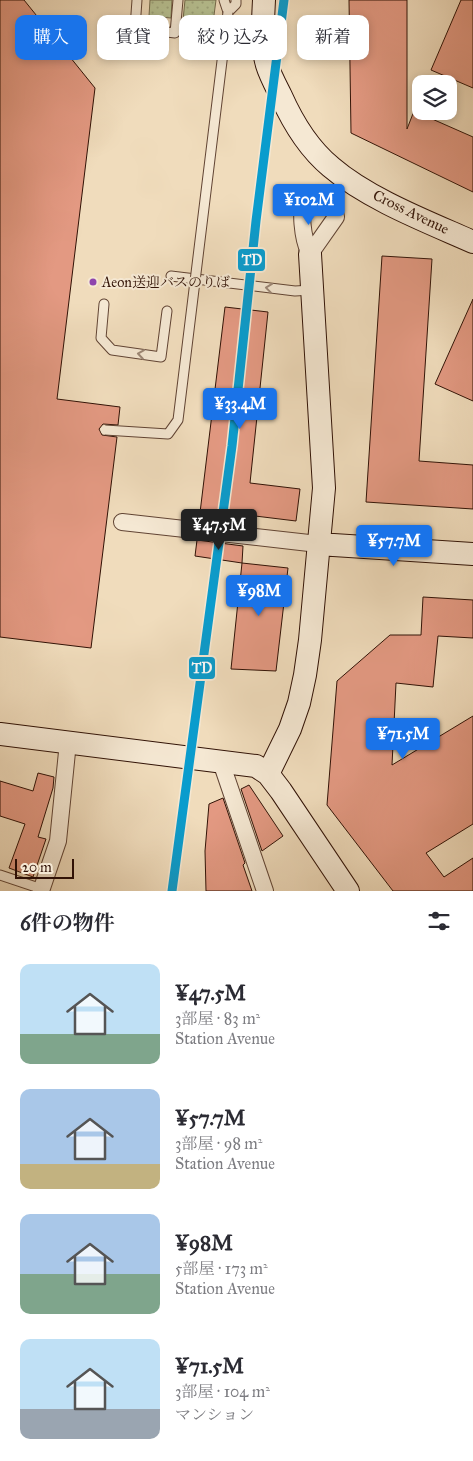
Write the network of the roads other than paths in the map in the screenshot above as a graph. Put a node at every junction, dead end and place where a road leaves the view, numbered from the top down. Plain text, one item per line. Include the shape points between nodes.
1 (137, 0) edge
2 (142, 0) edge
3 (178, 0) edge
4 (224, 0) edge
5 (236, 0) edge
6 (264, 0) edge
7 (228, 12) junction
8 (136, 13) junction
9 (473, 242) edge
10 (310, 254) dead end
11 (171, 276) dead end
12 (312, 290) junction
13 (104, 304) dead end
14 (167, 311) dead end
15 (105, 430) dead end
16 (122, 522) dead end
17 (318, 544) junction
18 (473, 554) edge
19 (0, 734) edge
20 (68, 742) junction
21 (221, 762) junction
22 (268, 774) junction
23 (0, 875) edge
24 (42, 890) edge
25 (265, 891) edge
26 (348, 891) edge

1 - 8 lane
2 - 8 lane
3 - 8 lane via 175,33 135,28
4 - 7 lane
5 - 7 lane
6 - 9 street, Cross Avenue via 263,41 267,65 301,134 331,167 355,184
7 - 15 lane, bridge via 178,420 168,434
10 - 12 street
12 -> 11 lane via 295,291
12 - 17 street via 324,488
14 -> 13 lane via 161,357 112,350 100,338
16 - 17 street
17 - 18 street
17 - 22 street via 310,640 299,703
19 - 20 street
20 - 21 street
20 - 24 street via 58,841
21 - 22 street via 256,766
21 - 25 street
22 - 26 street
23 - 24 lane

